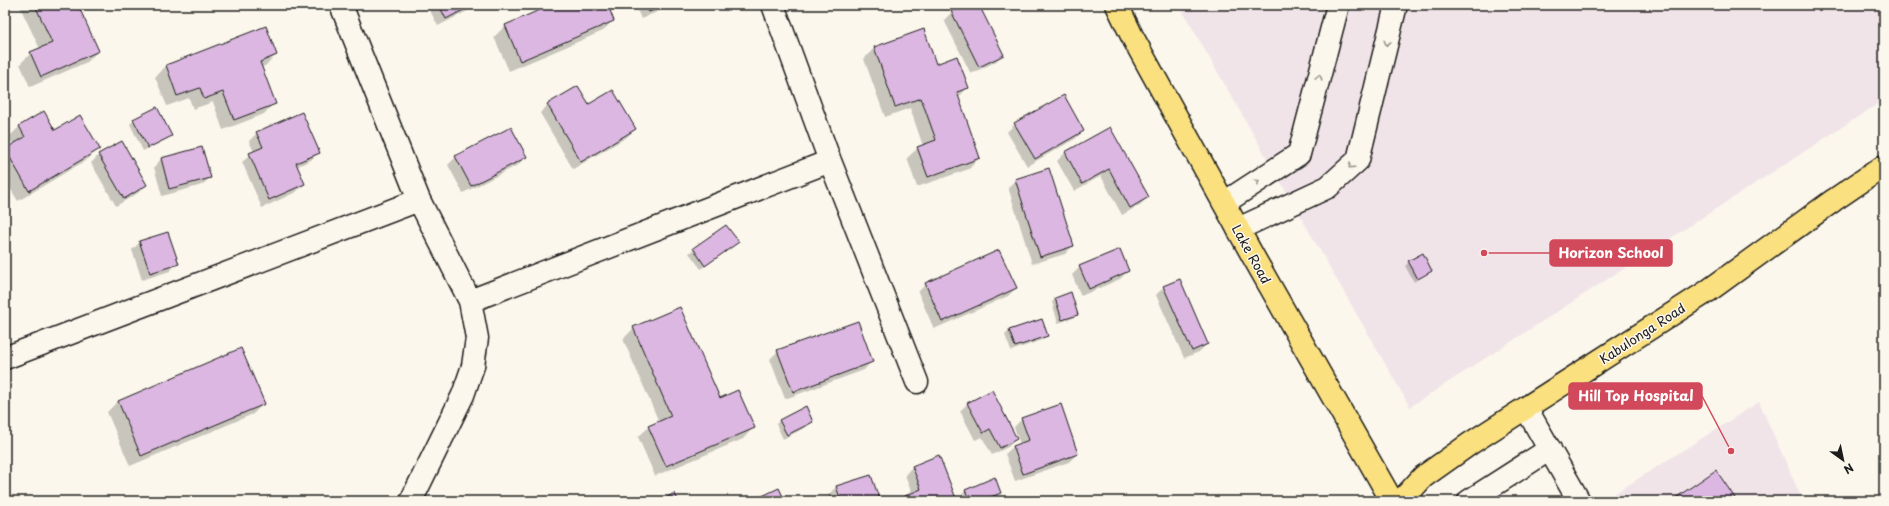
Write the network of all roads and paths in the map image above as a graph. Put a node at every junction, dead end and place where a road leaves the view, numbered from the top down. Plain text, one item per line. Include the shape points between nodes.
1 (341, 5) edge
2 (773, 5) edge
3 (1117, 5) edge
4 (1338, 5) edge
5 (1396, 5) edge
6 (830, 162) junction
7 (1884, 166) edge
8 (419, 200) junction
9 (1224, 203) junction
10 (1238, 229) junction
11 (470, 301) junction
12 (5, 358) edge
13 (917, 382) dead end
14 (1526, 408) junction
15 (1550, 449) junction
16 (411, 501) edge
17 (1392, 501) edge
18 (1401, 501) edge
19 (1469, 501) edge
20 (1579, 501) edge

1 - 8 street
2 - 6 street
3 - 9 main road, Lake Road
9 -> 4 street via 1299,154
5 -> 10 street via 1358,160 1328,187
6 - 11 street
6 - 13 street
7 - 14 main road, Kabulonga Road via 1708,290
8 - 11 street
8 - 12 street
9 - 10 main road, Lake Road
10 - 17 main road, Lake Road
11 - 16 street via 477,338 473,366 463,395
14 - 15 street
14 - 18 main road, Kabulonga Road via 1422,477
15 - 19 street
15 - 20 street

